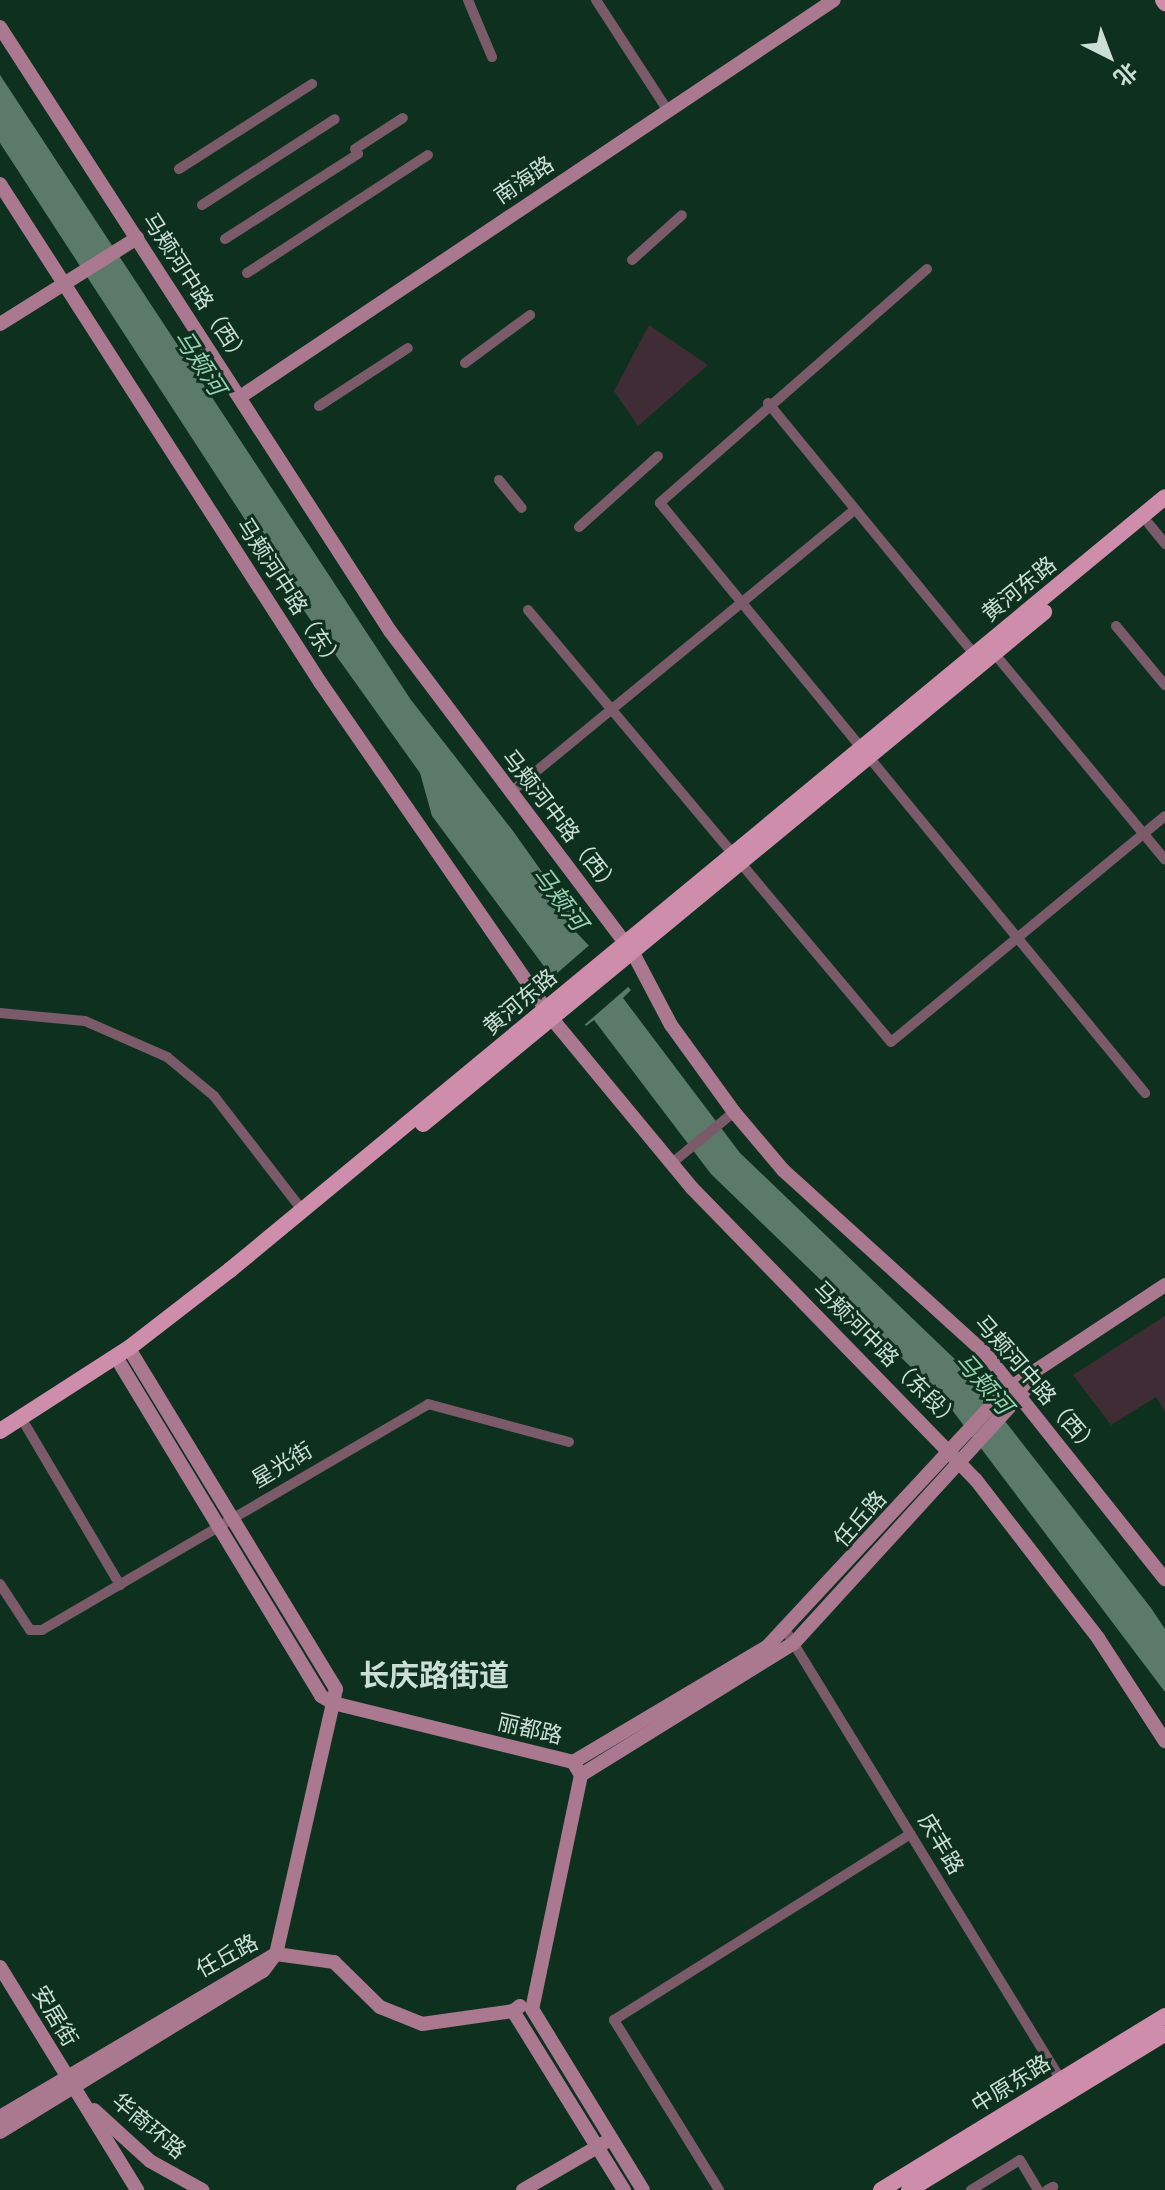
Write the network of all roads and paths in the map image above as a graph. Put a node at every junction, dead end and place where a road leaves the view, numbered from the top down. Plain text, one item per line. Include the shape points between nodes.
1 (468, 0) edge
2 (596, 0) edge
3 (829, 1) edge
4 (0, 27) edge
5 (492, 57) dead end
6 (312, 84) dead end
7 (668, 111) junction
8 (403, 118) dead end
9 (335, 119) dead end
10 (428, 155) dead end
11 (179, 169) dead end
12 (0, 184) edge
13 (202, 205) dead end
14 (682, 215) dead end
15 (137, 238) junction
16 (225, 239) dead end
17 (632, 260) dead end
18 (927, 269) dead end
19 (247, 273) dead end
20 (70, 281) junction
21 (530, 315) dead end
22 (0, 324) edge
23 (408, 348) dead end
24 (465, 363) dead end
25 (240, 397) junction
26 (768, 403) junction
27 (319, 406) dead end
28 (658, 456) dead end
29 (499, 480) dead end
30 (1165, 497) edge
31 (522, 508) dead end
32 (855, 509) junction
33 (1165, 511) edge
34 (1149, 524) junction
35 (579, 527) dead end
36 (1165, 544) edge
37 (742, 602) junction
38 (528, 610) dead end
39 (1116, 626) dead end
40 (994, 653) junction
41 (974, 654) junction
42 (1165, 685) edge
43 (611, 710) junction
44 (865, 752) junction
45 (511, 792) junction
46 (1165, 816) edge
47 (1144, 834) junction
48 (736, 859) junction
49 (1165, 860) edge
50 (1017, 938) junction
51 (629, 947) junction
52 (0, 1013) edge
53 (549, 1015) junction
54 (1145, 1093) dead end
55 (730, 1115) junction
56 (672, 1163) junction
57 (302, 1210) junction
58 (1165, 1285) edge
59 (1165, 1296) edge
60 (125, 1356) junction
61 (1014, 1393) junction
62 (26, 1426) junction
63 (0, 1431) edge
64 (0, 1442) edge
65 (569, 1442) dead end
66 (955, 1456) junction
67 (233, 1518) junction
68 (219, 1527) junction
69 (1165, 1579) edge
70 (0, 1584) edge
71 (120, 1585) junction
72 (790, 1637) junction
73 (333, 1703) junction
74 (1165, 1741) edge
75 (573, 1762) junction
76 (581, 1775) junction
77 (911, 1834) junction
78 (276, 1954) junction
79 (0, 1967) edge
80 (530, 1998) junction
81 (513, 2011) junction
82 (1165, 2016) edge
83 (1165, 2034) edge
84 (1061, 2080) junction
85 (70, 2082) junction
86 (0, 2117) edge
87 (0, 2132) edge
88 (612, 2139) junction
89 (598, 2147) junction
90 (137, 2190) edge
91 (202, 2190) edge
92 (523, 2190) edge
93 (624, 2190) edge
94 (643, 2190) edge
95 (719, 2190) edge
96 (881, 2190) edge
97 (909, 2190) edge
98 (971, 2190) edge
99 (1038, 2190) edge

1 - 5 street
2 - 7 street
3 - 7 street, 南海路
4 - 15 street, 马颊河中路（西）
6 - 11 street
7 - 25 street, 南海路
8 - 16 street
9 - 13 street
10 - 19 street
12 - 20 street, 马颊河中路（东）
14 - 17 street
15 - 20 street
15 - 25 street, 马颊河中路（西）
18 - 26 street
20 - 22 street
20 - 53 street, 马颊河中路（东） via 320,682
21 - 24 street
23 - 27 street
25 - 45 street, 马颊河中路（西） via 390,631
26 - 32 street
26 - 37 street via 660,503
28 - 35 street
29 - 31 street
30 - 41 main road, 黄河东路
32 - 37 street
32 - 41 street
33 - 34 main road, 黄河东路
34 - 36 street
34 - 40 main road, 黄河东路
37 - 43 street
37 - 44 street
38 - 43 street
39 - 42 street
40 - 44 main road, 黄河东路
40 - 47 street
41 - 44 main road, 黄河东路
43 - 45 street
43 - 48 street
44 - 48 main road, 黄河东路
44 - 50 street
45 - 51 street, 马颊河中路（西）
46 - 47 street
47 - 49 street
47 - 50 street
48 - 50 street via 891,1042
48 - 51 main road, 黄河东路
50 - 54 street
51 - 53 main road, 黄河东路
51 - 55 street, 马颊河中路（西） via 671,1025
52 - 57 street via 85,1021 167,1057 214,1096
53 - 56 street, 马颊河中路（东段）
53 - 57 main road, 黄河东路
53 - 60 main road, 黄河东路
55 - 56 street
55 - 61 street, 马颊河中路（西）
56 - 66 street, 马颊河中路（东段）
57 - 60 main road, 黄河东路
58 - 61 street, 任丘路
59 - 61 street, 任丘路
60 - 62 main road, 黄河东路
60 - 63 main road, 黄河东路
60 - 67 street
60 - 68 street
61 - 66 street, 任丘路
61 - 69 street, 马颊河中路（西）
62 - 64 main road, 黄河东路
62 - 71 street
65 - 67 street, 星光街 via 428,1404
66 - 72 street, 任丘路
66 - 74 street, 马颊河中路（东段） via 1090,1626
67 - 68 street, 星光街
67 - 73 street via 336,1689
68 - 71 street, 星光街
68 - 73 street via 321,1696
70 - 71 street, 星光街 via 30,1630
72 - 75 street, 任丘路
72 - 76 street, 任丘路
72 - 77 street, 庆丰路
73 - 75 street, 丽都路
73 - 78 street
75 - 76 street, 丽都路
76 - 80 street
77 - 84 street, 庆丰路
77 - 95 street via 614,2020
78 - 81 street via 334,1962 380,2007 422,2024
78 - 85 street, 任丘路
79 - 85 street, 安居街
80 - 81 street
80 - 88 street
81 - 89 street
82 - 84 main road, 中原东路
83 - 97 main road, 中原东路
84 - 96 main road, 中原东路
85 - 86 street, 任丘路
85 - 87 street, 任丘路
85 - 90 street
85 - 91 street, 华商环路 via 150,2161
88 - 89 street
88 - 94 street
89 - 92 street
89 - 93 street
98 - 99 street via 1020,2160

